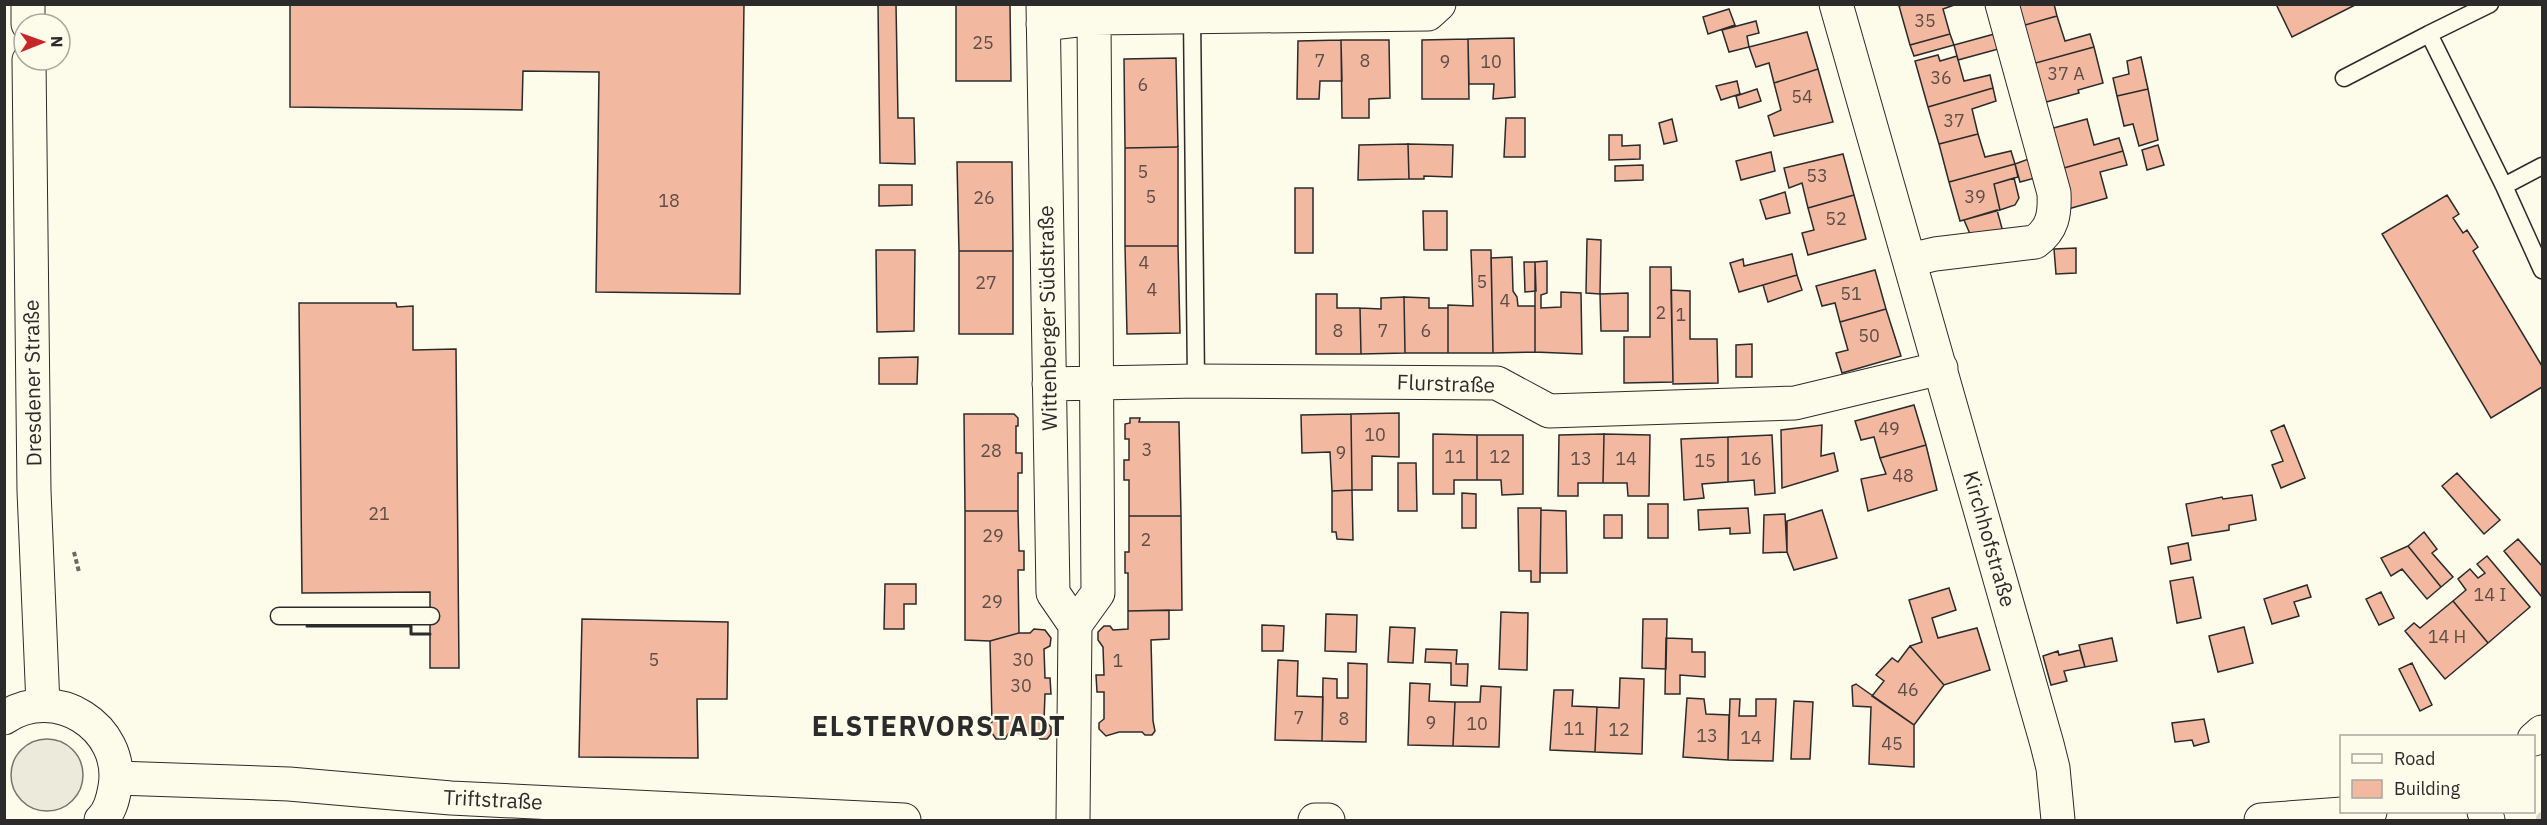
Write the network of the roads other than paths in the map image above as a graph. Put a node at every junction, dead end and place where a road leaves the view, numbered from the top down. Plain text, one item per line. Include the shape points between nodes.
1 (1439, 4) edge
2 (1836, 4) edge
3 (2002, 4) edge
4 (2490, 4) edge
5 (1043, 14) edge
6 (1192, 16) junction
7 (1094, 18) junction
8 (2430, 34) junction
9 (29, 72) edge
10 (2344, 78) dead end
11 (2542, 166) edge
12 (2504, 186) junction
13 (1910, 260) junction
14 (2542, 270) edge
15 (1941, 368) junction
16 (1196, 381) junction
17 (1097, 383) junction
18 (1049, 384) junction
19 (279, 616) dead end
20 (430, 616) dead end
21 (1075, 625) junction
22 (43, 705) junction
23 (4, 718) edge
24 (117, 778) junction
25 (2356, 813) edge
26 (101, 820) edge
27 (904, 820) edge
28 (1073, 820) edge
29 (1316, 820) edge
30 (1328, 820) edge
31 (2058, 820) edge
32 (2261, 820) edge

1 - 6 street via 1428,14
2 - 13 street, Kirchhofstraße
3 - 13 street via 2054,193 2051,225 2035,242
4 - 8 lane
5 - 7 street
5 - 18 street, Wittenberger Südstraße
6 - 7 street
6 - 16 lane
7 - 17 street
8 - 10 lane
8 - 12 lane
9 - 22 street, Dresdener Straße via 34,491
11 - 12 lane
12 - 14 lane
13 - 15 street, Kirchhofstraße
15 - 16 street, Flurstraße via 1796,403 1549,411 1497,383
15 - 31 street, Kirchhofstraße via 2051,760
16 - 17 street, Flurstraße
17 - 18 street, Flurstraße
17 - 21 street via 1098,593
18 - 21 street, Wittenberger Südstraße via 1053,593
19 - 20 lane
21 - 28 street
22 - 23 street via 24,708
22 - 24 street via 71,710 95,726 111,749
24 - 26 street via 114,798
24 - 27 street, Triftstraße via 289,784 451,798
25 - 32 street
29 - 30 street

